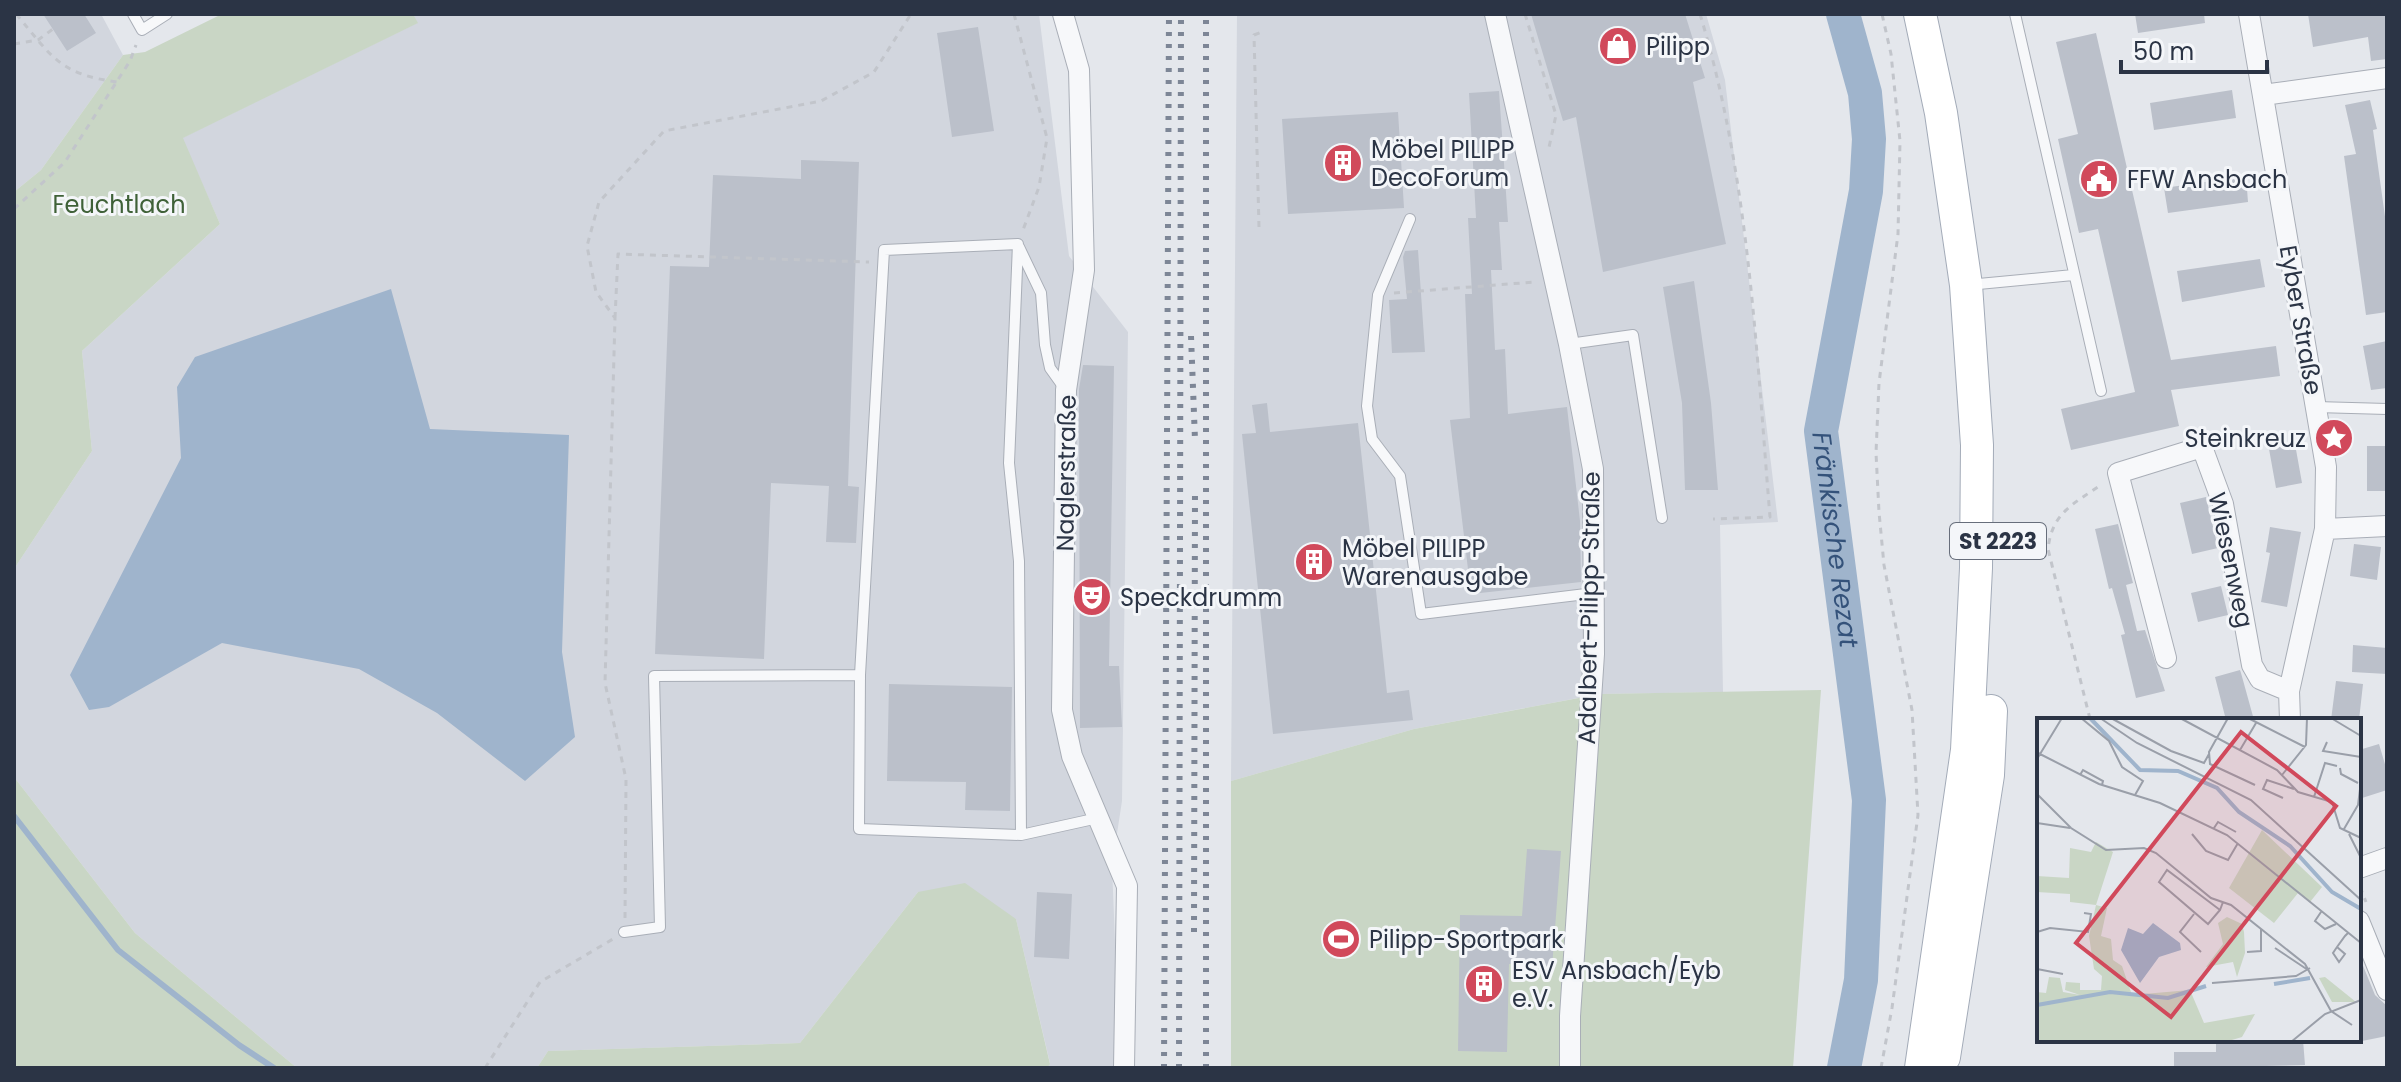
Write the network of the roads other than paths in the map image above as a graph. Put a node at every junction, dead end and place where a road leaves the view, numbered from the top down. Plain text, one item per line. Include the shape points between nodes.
1 (133, 14) edge
2 (167, 14) edge
3 (1063, 14) edge
4 (1495, 14) edge
5 (1920, 14) edge
6 (1942, 14) edge
7 (2015, 14) edge
8 (2249, 14) edge
9 (2387, 78) edge
10 (2263, 95) junction
11 (1410, 219) dead end
12 (1018, 244) junction
13 (2073, 275) junction
14 (1977, 284) junction
15 (1569, 344) junction
16 (1066, 390) junction
17 (2101, 391) dead end
18 (2316, 407) junction
19 (2387, 409) edge
20 (1662, 518) dead end
21 (2387, 526) edge
22 (2325, 529) junction
23 (1594, 593) junction
24 (2166, 658) dead end
25 (860, 675) junction
26 (2289, 691) junction
27 (2290, 718) edge
28 (1098, 818) junction
29 (1021, 835) junction
30 (2387, 858) edge
31 (2361, 867) edge
32 (2361, 926) edge
33 (624, 932) road end
34 (2387, 990) edge
35 (1124, 1068) edge
36 (1570, 1068) edge
37 (1921, 1068) edge
38 (1943, 1068) edge

1 - 2 lane via 142,30
3 - 16 street, Naglerstraße via 1079,70 1084,270
4 - 15 street, Adalbert-Pilipp-Straße
5 - 14 main road, St 2223
6 - 14 main road, St 2223 via 1961,107
7 - 13 lane
8 - 10 street, Eyber Straße
9 - 10 street
10 - 18 street, Eyber Straße
11 - 23 lane via 1378,295 1367,406 1372,439 1400,476 1421,614
12 - 16 lane via 1041,293 1050,368
12 - 25 lane via 884,250
12 - 29 lane via 1009,463 1019,561
13 - 14 lane
13 - 17 lane
14 - 37 main road, St 2223 via 1976,568 1967,750
14 - 38 main road, St 2223 via 1999,445 1998,567 1988,775
15 - 20 lane via 1633,335
15 - 23 street, Adalbert-Pilipp-Straße via 1593,469
16 - 28 street, Naglerstraße via 1062,710 1072,756
18 - 19 lane
18 - 22 street, Eyber Straße via 2326,467
21 - 22 street
22 - 26 street, Eyber Straße
23 - 36 street, Adalbert-Pilipp-Straße
24 - 26 street, Wiesenweg via 2118,473 2202,447 2223,504 2252,665 2260,679
25 - 29 lane via 859,829
25 - 33 lane via 654,676 660,927
26 - 27 street, Eyber Straße
28 - 29 lane
28 - 35 street, Naglerstraße via 1127,886
30 - 31 street
32 - 34 street

